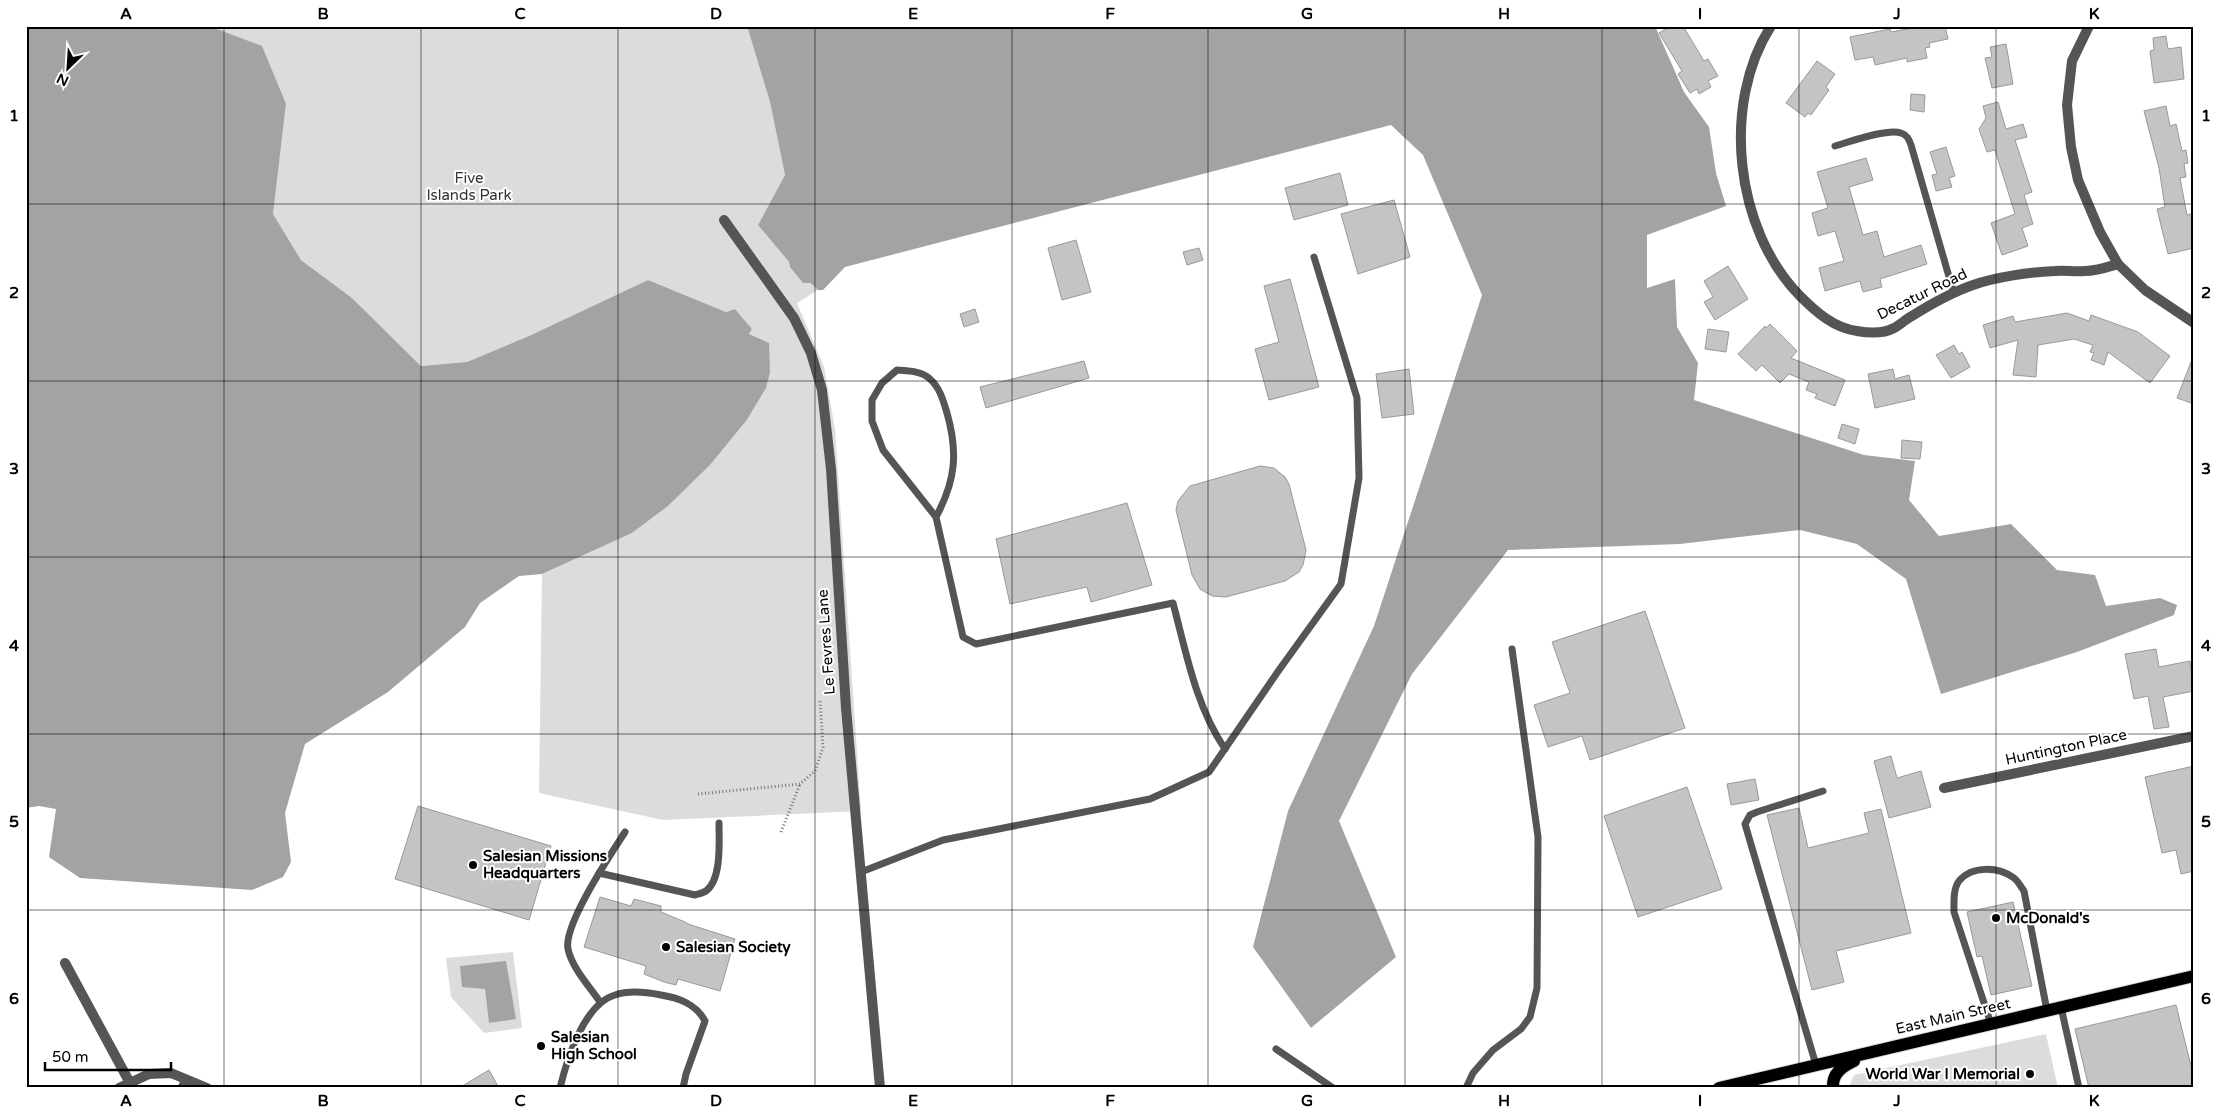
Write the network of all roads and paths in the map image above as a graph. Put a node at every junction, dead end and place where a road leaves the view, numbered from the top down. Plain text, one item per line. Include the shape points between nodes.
1 (1771, 26) edge
2 (2089, 26) edge
3 (1835, 146) dead end
4 (724, 220) dead end
5 (1314, 256) dead end
6 (2118, 264) junction
7 (1954, 294) junction
8 (2194, 324) edge
9 (936, 517) junction
10 (1512, 649) dead end
11 (820, 700) dead end
12 (2194, 736) edge
13 (1225, 750) junction
14 (800, 784) junction
15 (1944, 788) dead end
16 (1823, 791) dead end
17 (698, 794) dead end
18 (720, 823) dead end
19 (625, 832) dead end
20 (781, 832) dead end
21 (861, 872) junction
22 (600, 873) junction
23 (65, 963) dead end
24 (2194, 977) edge
25 (600, 1002) junction
26 (2061, 1008) junction
27 (2047, 1011) junction
28 (1991, 1024) junction
29 (1276, 1049) dead end
30 (1870, 1052) junction
31 (1816, 1065) junction
32 (130, 1083) junction
33 (183, 1083) edge
34 (119, 1088) edge
35 (207, 1088) edge
36 (560, 1088) edge
37 (683, 1088) edge
38 (880, 1088) edge
39 (1333, 1088) edge
40 (1466, 1088) edge
41 (1719, 1088) edge
42 (1833, 1088) edge
43 (2079, 1088) edge

1 - 7 street, Decatur Road via 1749,74 1740,144 1742,173 1751,212 1770,254 1790,286 1838,327 1872,332 1893,329
2 - 6 street via 2072,61 2067,106 2071,146 2078,180
3 - 7 lane via 1891,132 1907,136
4 - 21 street, Le Fevres Lane via 794,318 811,353 822,390 831,470 846,708
5 - 13 lane via 1357,398 1359,478 1341,584
6 - 7 street, Decatur Road via 2087,271 2020,275 1974,285
6 - 8 street via 2145,290
9 - 9 lane via 883,450 872,421 872,400 882,383 897,370 929,378 941,393 954,438 955,458 944,502
9 - 13 lane via 963,637 976,644 1173,603 1212,731
10 - 40 lane via 1538,837 1537,988 1530,1017 1473,1072
11 - 14 path via 823,747 815,771
12 - 15 street, Huntington Place
13 - 21 lane via 1210,772 1150,799 943,840
14 - 17 path
14 - 20 path
16 - 31 lane via 1750,815 1745,824
18 - 22 lane via 718,862 714,879 706,891 695,895
19 - 22 lane
21 - 38 street, Le Fevres Lane
22 - 25 lane via 584,897 569,935 568,949
23 - 32 street
24 - 26 main road, East Main Street
25 - 36 lane via 570,1052
25 - 37 lane via 615,995 641,992 673,997 695,1007 705,1021
26 - 27 main road, East Main Street
26 - 43 lane
27 - 28 main road, East Main Street
27 - 28 lane via 2024,891 2014,878 1993,868 1973,872 1959,881 1954,893 1954,912
28 - 30 main road, East Main Street
29 - 39 lane
30 - 31 main road, East Main Street
30 - 42 main road via 1842,1068 1834,1076
31 - 41 main road, East Main Street
32 - 33 street via 148,1074 171,1073
32 - 34 street
33 - 35 street

